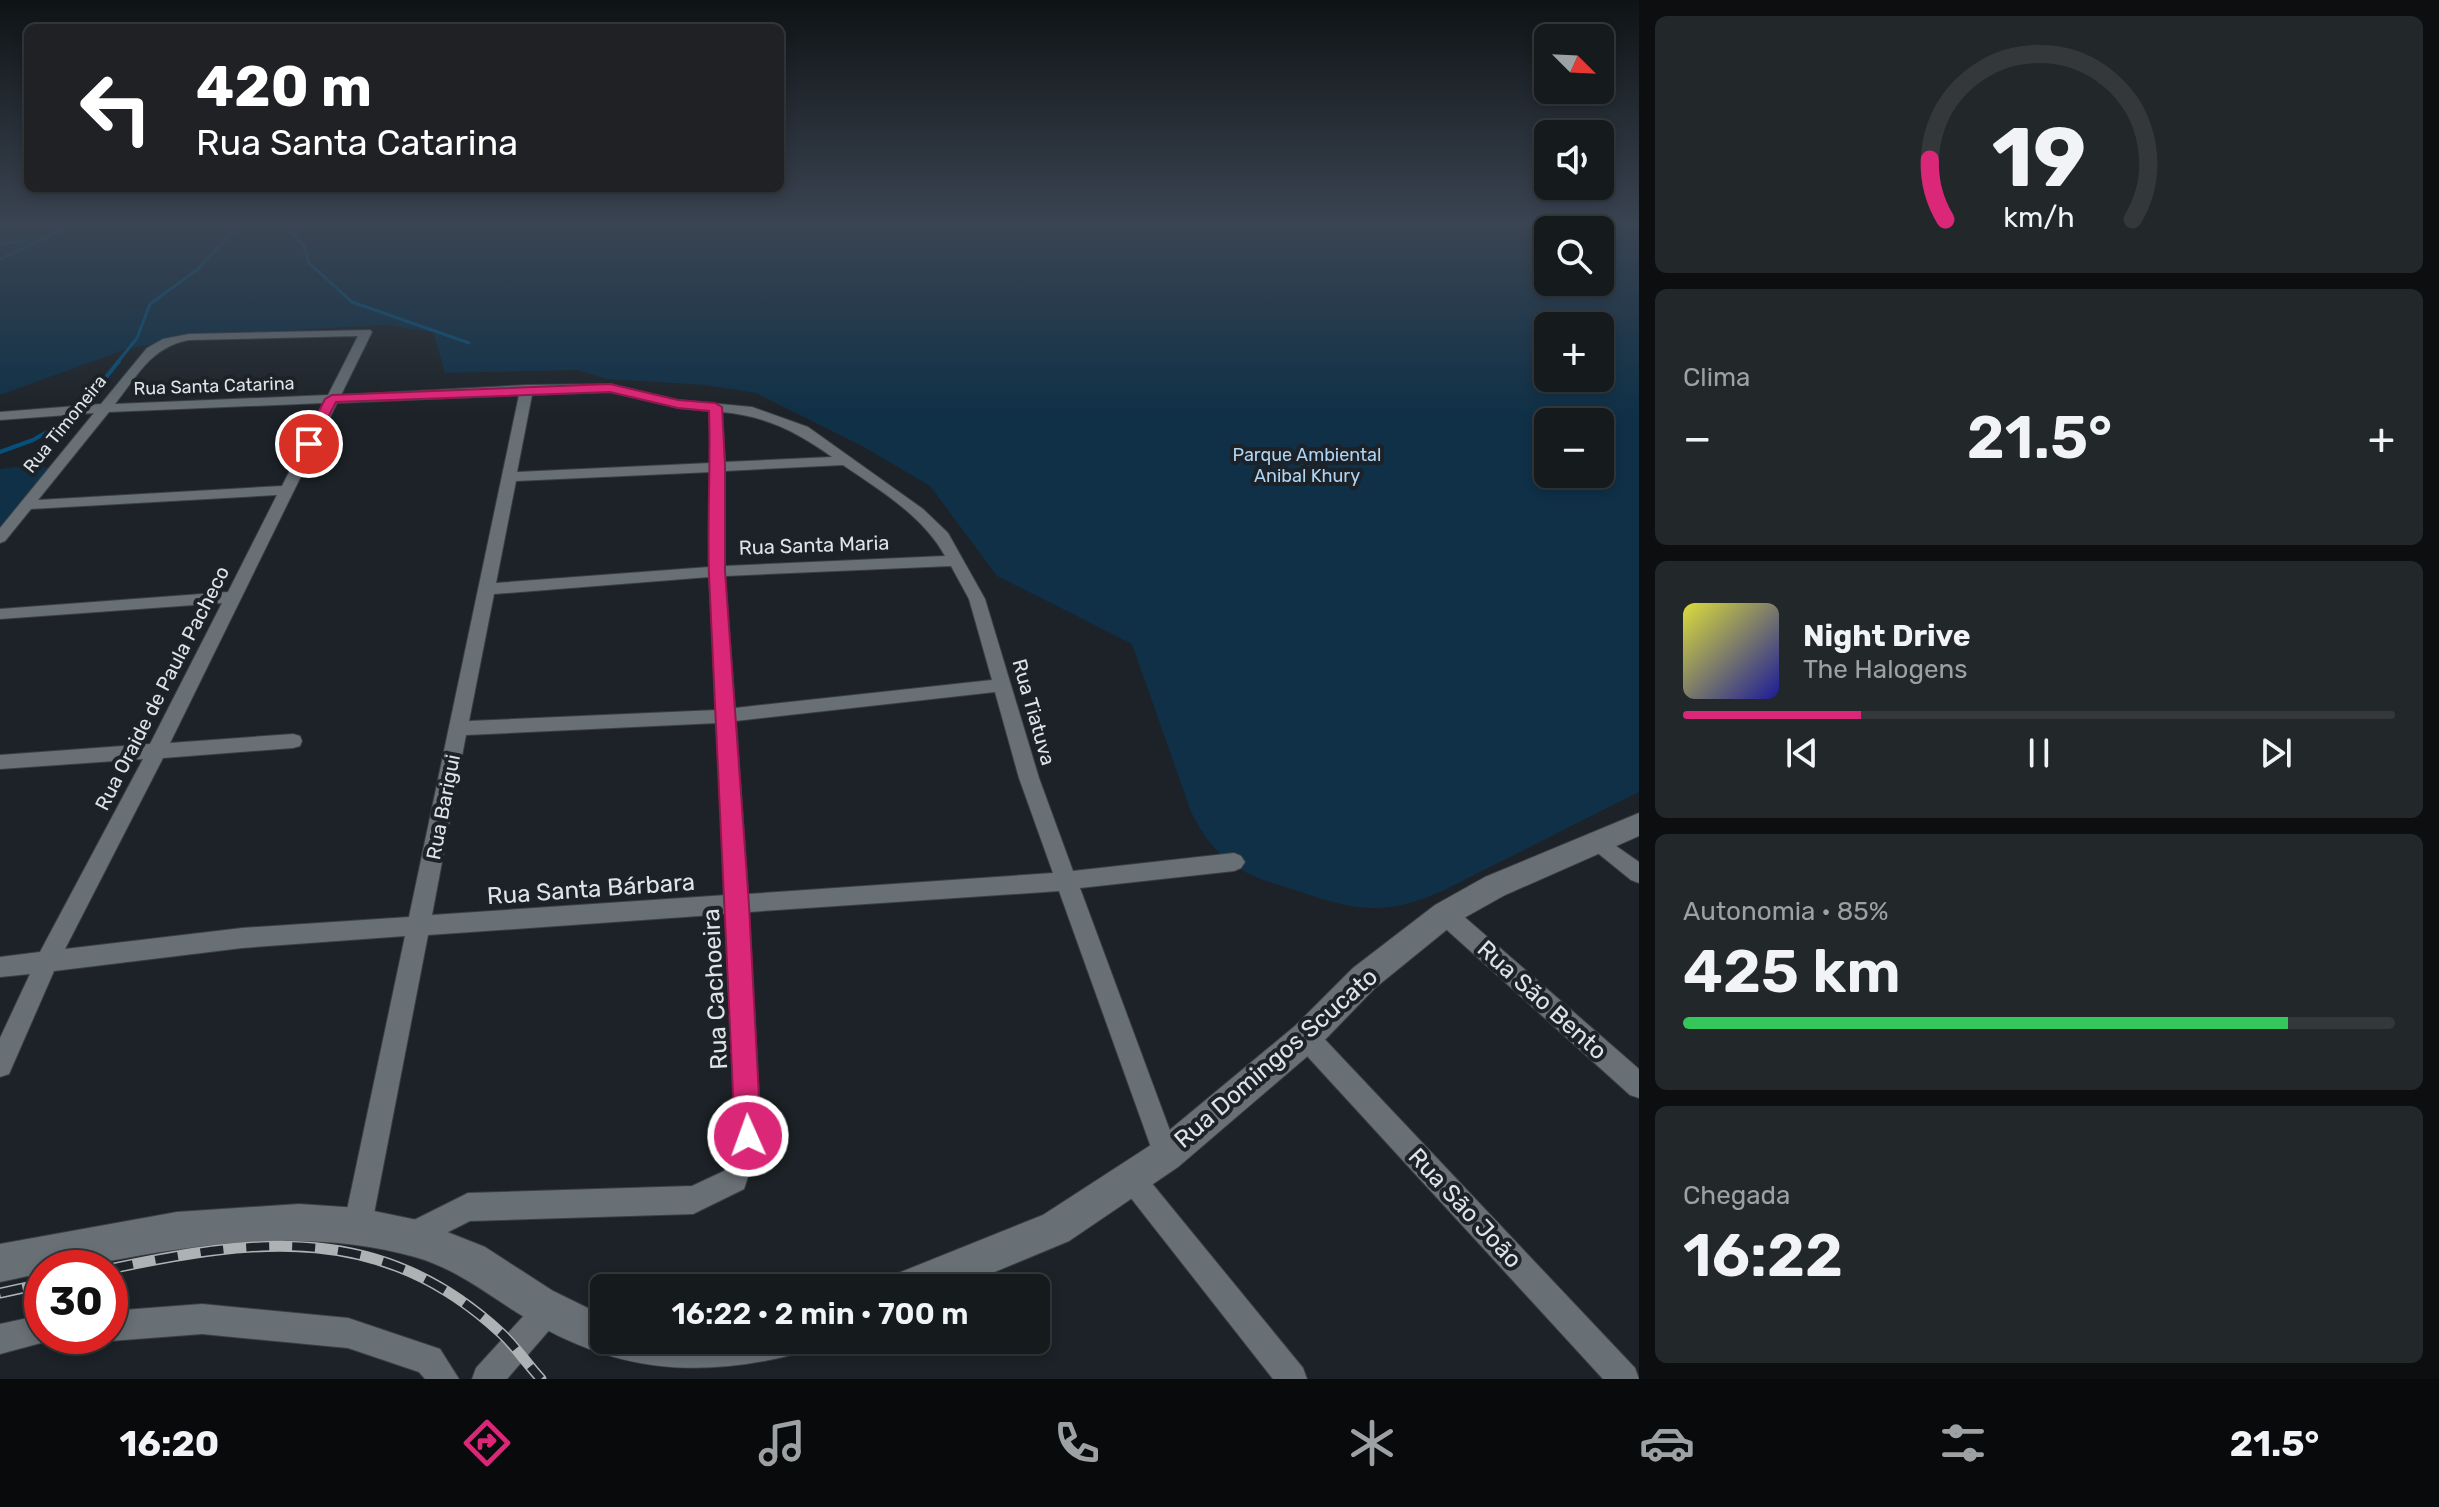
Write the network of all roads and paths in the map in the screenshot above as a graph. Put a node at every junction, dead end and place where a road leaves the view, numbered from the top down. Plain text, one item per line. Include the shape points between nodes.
1 (167, 341) joint
2 (527, 389) junction
3 (332, 399) junction
4 (715, 407) junction
5 (103, 408) junction
6 (0, 416) edge
7 (843, 461) junction
8 (718, 465) junction
9 (508, 477) junction
10 (286, 490) junction
11 (26, 505) junction
12 (0, 538) edge
13 (953, 561) junction
14 (717, 571) junction
15 (486, 589) junction
16 (232, 597) junction
17 (0, 614) edge
18 (1004, 685) junction
19 (725, 716) junction
20 (459, 728) junction
21 (293, 741) dead end
22 (157, 750) junction
23 (0, 762) edge
24 (1639, 824) edge
25 (1596, 840) junction
26 (1234, 862) dead end
27 (1639, 874) edge
28 (1066, 881) junction
29 (738, 905) junction
30 (1445, 914) junction
31 (419, 927) junction
32 (47, 961) junction
33 (0, 967) edge
34 (1306, 1037) junction
35 (0, 1065) edge
36 (1639, 1086) edge
37 (1166, 1155) junction
38 (1132, 1179) junction
39 (358, 1224) junction
40 (409, 1237) junction
41 (0, 1263) edge
42 (944, 1274) edge
43 (548, 1310) junction
44 (128, 1325) edge
45 (590, 1330) edge
46 (24, 1334) edge
47 (0, 1339) edge
48 (663, 1354) edge
49 (722, 1354) edge
50 (444, 1379) edge
51 (487, 1379) edge
52 (1292, 1379) edge
53 (1624, 1379) edge

1 - 3 street, Rua Oraide de Paula Pacheco via 366,332
1 - 5 street, Rua Timoneira via 151,351
2 - 3 street, Rua Santa Catarina
2 - 4 street, Rua Santa Catarina via 610,388
2 - 9 street, Rua Barigui
3 - 5 street, Rua Santa Catarina
3 - 10 street, Rua Oraide de Paula Pacheco
4 - 7 street, Rua Tiatuva via 781,420
4 - 8 street, Rua Cachoeira
5 - 6 street, Rua Santa Catarina
5 - 11 street, Rua Timoneira
7 - 8 street
7 - 13 street, Rua Tiatuva via 918,512 940,533
8 - 9 street
8 - 14 street, Rua Cachoeira
9 - 15 street, Rua Barigui
10 - 11 street
10 - 16 street, Rua Oraide de Paula Pacheco
11 - 12 street, Rua Timoneira
13 - 14 street, Rua Santa Maria
13 - 18 street, Rua Tiatuva via 977,599
14 - 15 street, Rua Santa Maria
14 - 19 street, Rua Cachoeira
15 - 20 street, Rua Barigui
16 - 17 street
16 - 22 street, Rua Oraide de Paula Pacheco
18 - 19 street
18 - 28 street, Rua Tiatuva via 1029,778
19 - 20 street
19 - 29 street, Rua Cachoeira
20 - 31 street, Rua Barigui
21 - 22 street
22 - 23 street
22 - 32 street, Rua Oraide de Paula Pacheco
24 - 25 main road, Rua Domingos Scucato
25 - 27 street
25 - 30 main road, Rua Domingos Scucato
26 - 28 street, Rua Santa Bárbara
28 - 29 street, Rua Santa Bárbara
28 - 37 street, Rua Tiatuva
29 - 31 street, Rua Santa Bárbara
29 - 40 street, Rua Cachoeira via 748,1136 735,1180 693,1200 468,1207
30 - 34 main road, Rua Domingos Scucato via 1364,978
30 - 36 street, Rua São Bento
31 - 32 street, Rua Santa Bárbara via 242,938
31 - 39 street, Rua Barigui
32 - 33 street, Rua Santa Bárbara
32 - 35 street, Rua Oraide de Paula Pacheco
34 - 37 main road, Rua Domingos Scucato
34 - 53 street, Rua São João
37 - 38 main road, Rua Domingos Scucato
38 - 42 main road, Rua Domingos Scucato via 1056,1228
38 - 52 street
39 - 40 main road
39 - 41 main road via 281,1223 162,1232
40 - 43 main road via 472,1260
43 - 45 main road
43 - 51 street
44 - 50 street via 202,1319 348,1333 429,1360
46 - 47 street
48 - 49 main road

